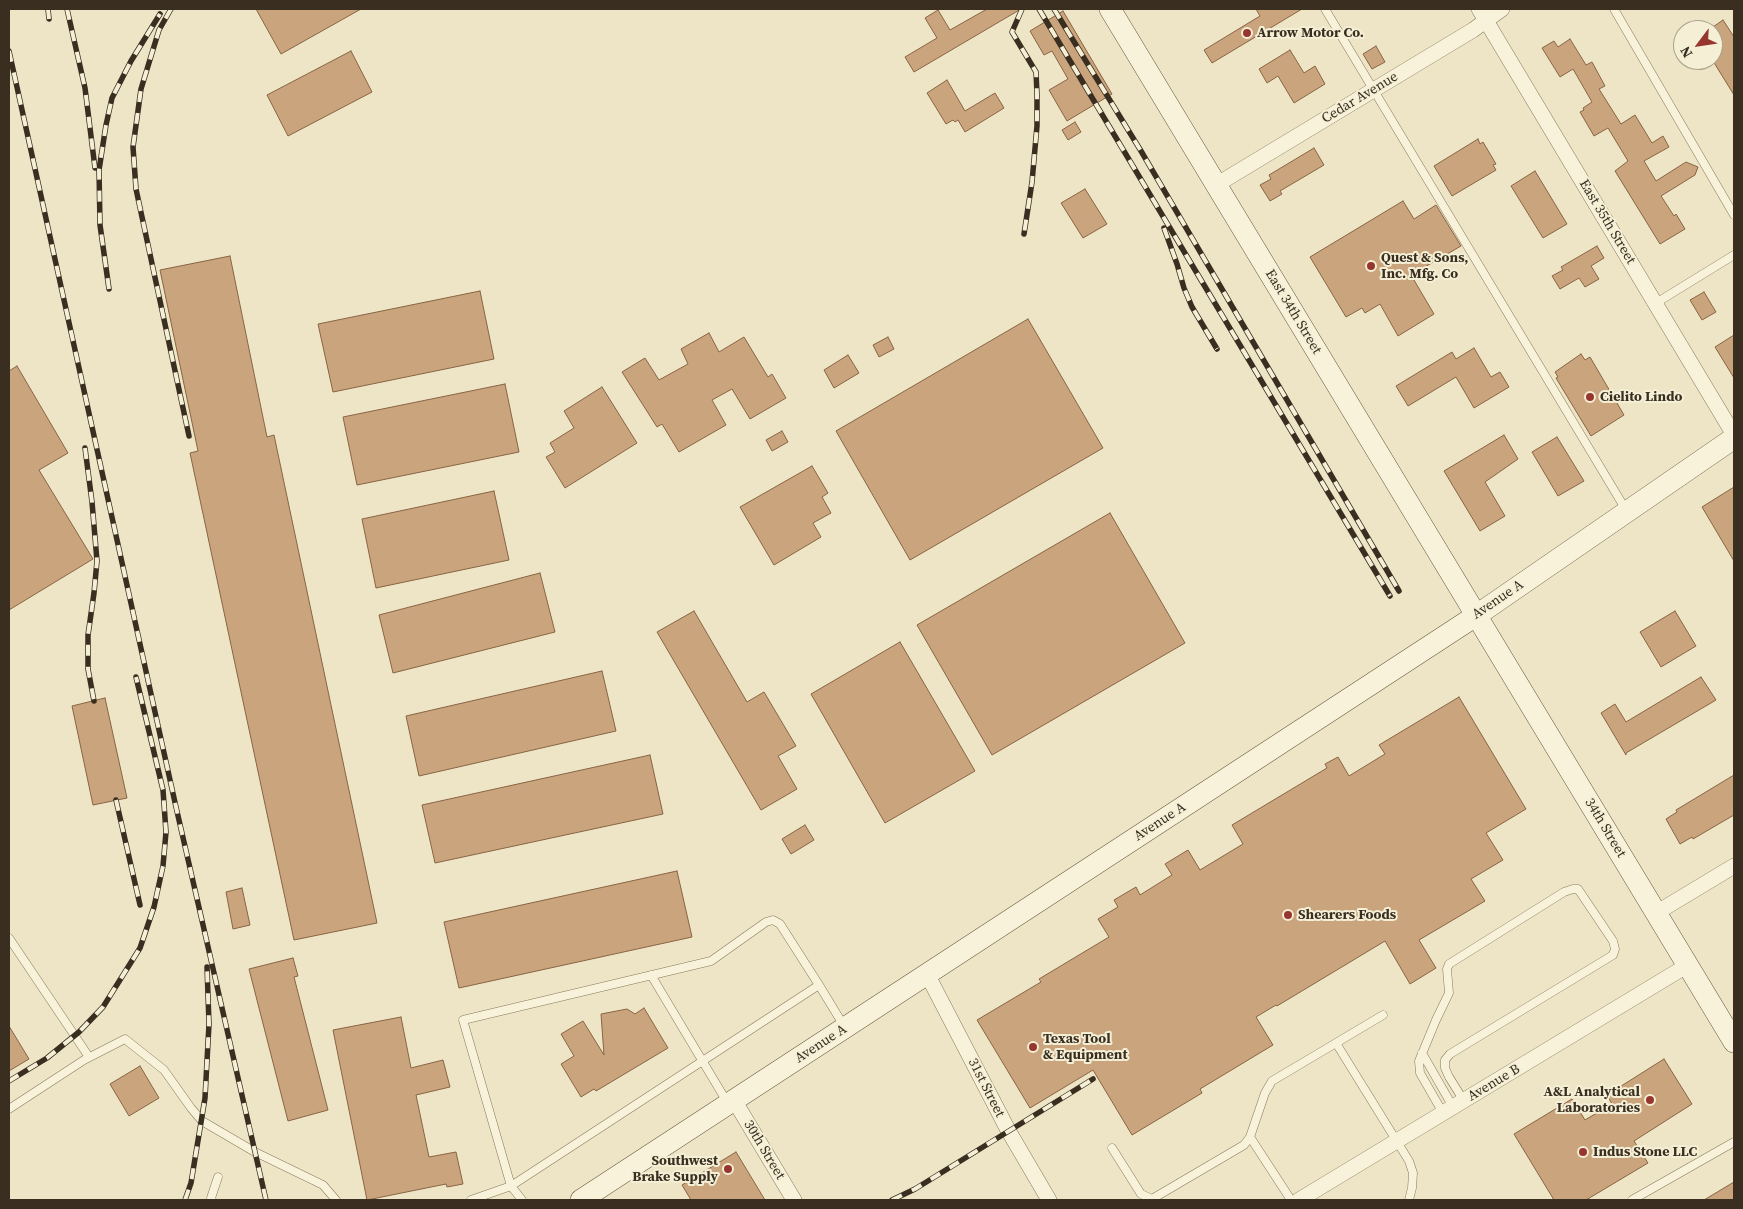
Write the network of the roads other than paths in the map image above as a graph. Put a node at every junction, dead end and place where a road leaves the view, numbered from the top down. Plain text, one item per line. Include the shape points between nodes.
1 (1110, 9) edge
2 (1325, 9) edge
3 (1502, 9) edge
4 (1614, 9) edge
5 (1483, 14) edge
6 (1374, 89) junction
7 (1216, 184) junction
8 (1734, 215) edge
9 (1734, 255) edge
10 (1656, 303) junction
11 (1734, 437) edge
12 (1627, 512) junction
13 (1476, 615) junction
14 (1734, 866) edge
15 (1656, 913) junction
16 (9, 938) edge
17 (1688, 966) junction
18 (927, 974) junction
19 (651, 975) junction
20 (819, 985) junction
21 (1383, 1015) dead end
22 (845, 1027) junction
23 (1734, 1042) edge
24 (1336, 1043) junction
25 (1422, 1053) junction
26 (89, 1057) junction
27 (702, 1060) junction
28 (731, 1102) junction
29 (1454, 1107) junction
30 (9, 1109) edge
31 (1250, 1137) junction
32 (1396, 1142) junction
33 (1734, 1142) edge
34 (1112, 1148) dead end
35 (218, 1177) dead end
36 (511, 1186) junction
37 (212, 1200) edge
38 (336, 1200) edge
39 (471, 1200) edge
40 (522, 1200) edge
41 (581, 1200) edge
42 (794, 1200) edge
43 (1049, 1200) edge
44 (1291, 1200) edge
45 (1300, 1200) edge
46 (1409, 1200) edge
47 (1632, 1200) edge

1 - 7 main road, East 34th Street
2 - 6 lane
3 - 5 street, Cedar Avenue
4 - 8 lane
5 - 6 street, Cedar Avenue via 1473,30
5 - 10 street, East 35th Street
6 - 7 street, Cedar Avenue
6 - 12 lane
7 - 13 main road, East 34th Street
9 - 10 lane
10 - 11 street, East 35th Street
11 - 12 main road, Avenue A
12 - 13 main road, Avenue A
13 - 15 main road, 34th Street
13 - 18 main road, Avenue A
14 - 15 street
15 - 17 main road, 34th Street
16 - 26 lane
17 - 23 main road, 34th Street
17 - 29 street, Avenue B
18 - 22 main road, Avenue A
18 - 43 street, 31st Street via 1008,1130
19 - 20 lane via 711,961 773,920 780,924
19 - 27 lane
19 - 36 lane via 463,1020
20 - 22 lane
20 - 27 lane
21 - 24 lane
22 - 28 main road, Avenue A
24 - 31 lane via 1272,1081
24 - 32 lane
25 - 29 lane
25 - 29 lane via 1420,1072
25 - 29 lane via 1449,992 1449,964 1564,892 1578,889 1613,941 1613,955 1450,1054 1445,1060 1445,1068
26 - 30 lane
26 - 38 lane via 125,1040 164,1070 202,1121 255,1152 323,1185
27 - 28 lane
27 - 36 lane
28 - 41 main road, Avenue A
28 - 42 street, 30th Street
29 - 32 street, Avenue B
31 - 34 lane via 1244,1145 1152,1199 1141,1194
31 - 44 lane
32 - 45 street, Avenue B
32 - 46 lane via 1413,1173
33 - 47 lane
35 - 37 lane
36 - 39 lane
36 - 40 lane

